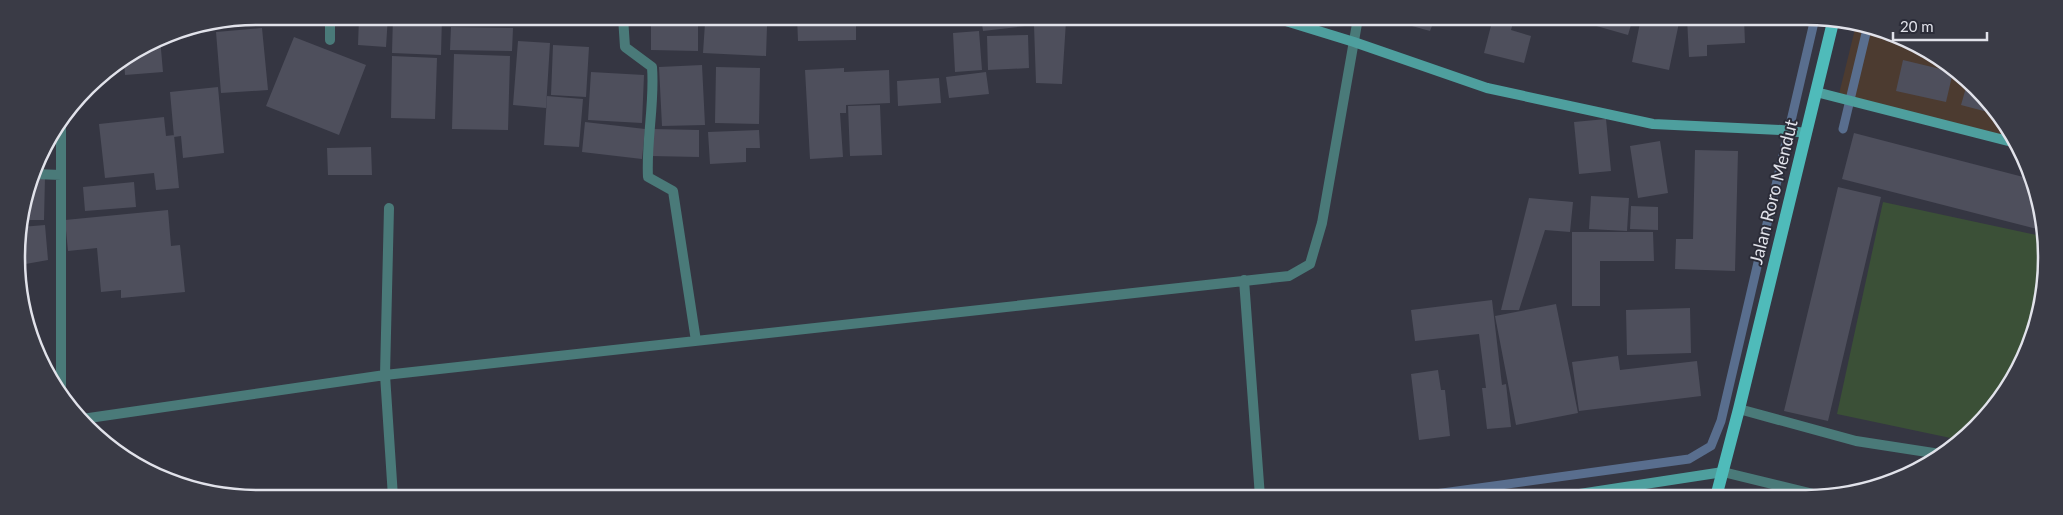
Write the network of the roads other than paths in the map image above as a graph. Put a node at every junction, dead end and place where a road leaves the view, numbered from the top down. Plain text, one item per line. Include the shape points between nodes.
1 (330, 25) edge
2 (624, 25) edge
3 (1299, 25) edge
4 (1357, 25) edge
5 (1832, 26) edge
6 (330, 40) dead end
7 (1354, 42) junction
8 (1816, 92) junction
9 (1803, 132) junction
10 (61, 133) edge
11 (2007, 141) edge
12 (41, 174) edge
13 (61, 175) junction
14 (389, 208) dead end
15 (1244, 280) junction
16 (696, 341) junction
17 (385, 375) junction
18 (61, 382) edge
19 (1739, 409) junction
20 (89, 418) edge
21 (1932, 453) edge
22 (1723, 472) junction
23 (393, 490) edge
24 (1259, 490) edge
25 (1606, 490) edge
26 (1718, 490) edge
27 (1797, 490) edge

1 - 6 street
2 - 16 street via 625,47 652,67 648,177 673,191
3 - 7 street
4 - 7 street
5 - 8 main road, Jalan Roro Mendut
7 - 9 street via 1487,88 1653,124
7 - 15 street via 1322,224 1310,264 1289,276
8 - 9 main road, Jalan Roro Mendut
8 - 11 street
9 - 19 main road, Jalan Roro Mendut
10 - 13 street
12 - 13 street
13 - 18 street
14 - 17 street
15 - 16 street
15 - 24 street
16 - 17 street
17 - 20 street
17 - 23 street
19 - 21 street via 1856,440
19 - 22 main road, Jalan Roro Mendut
22 - 25 street
22 - 26 main road, Jalan Roro Mendut
22 - 27 street

